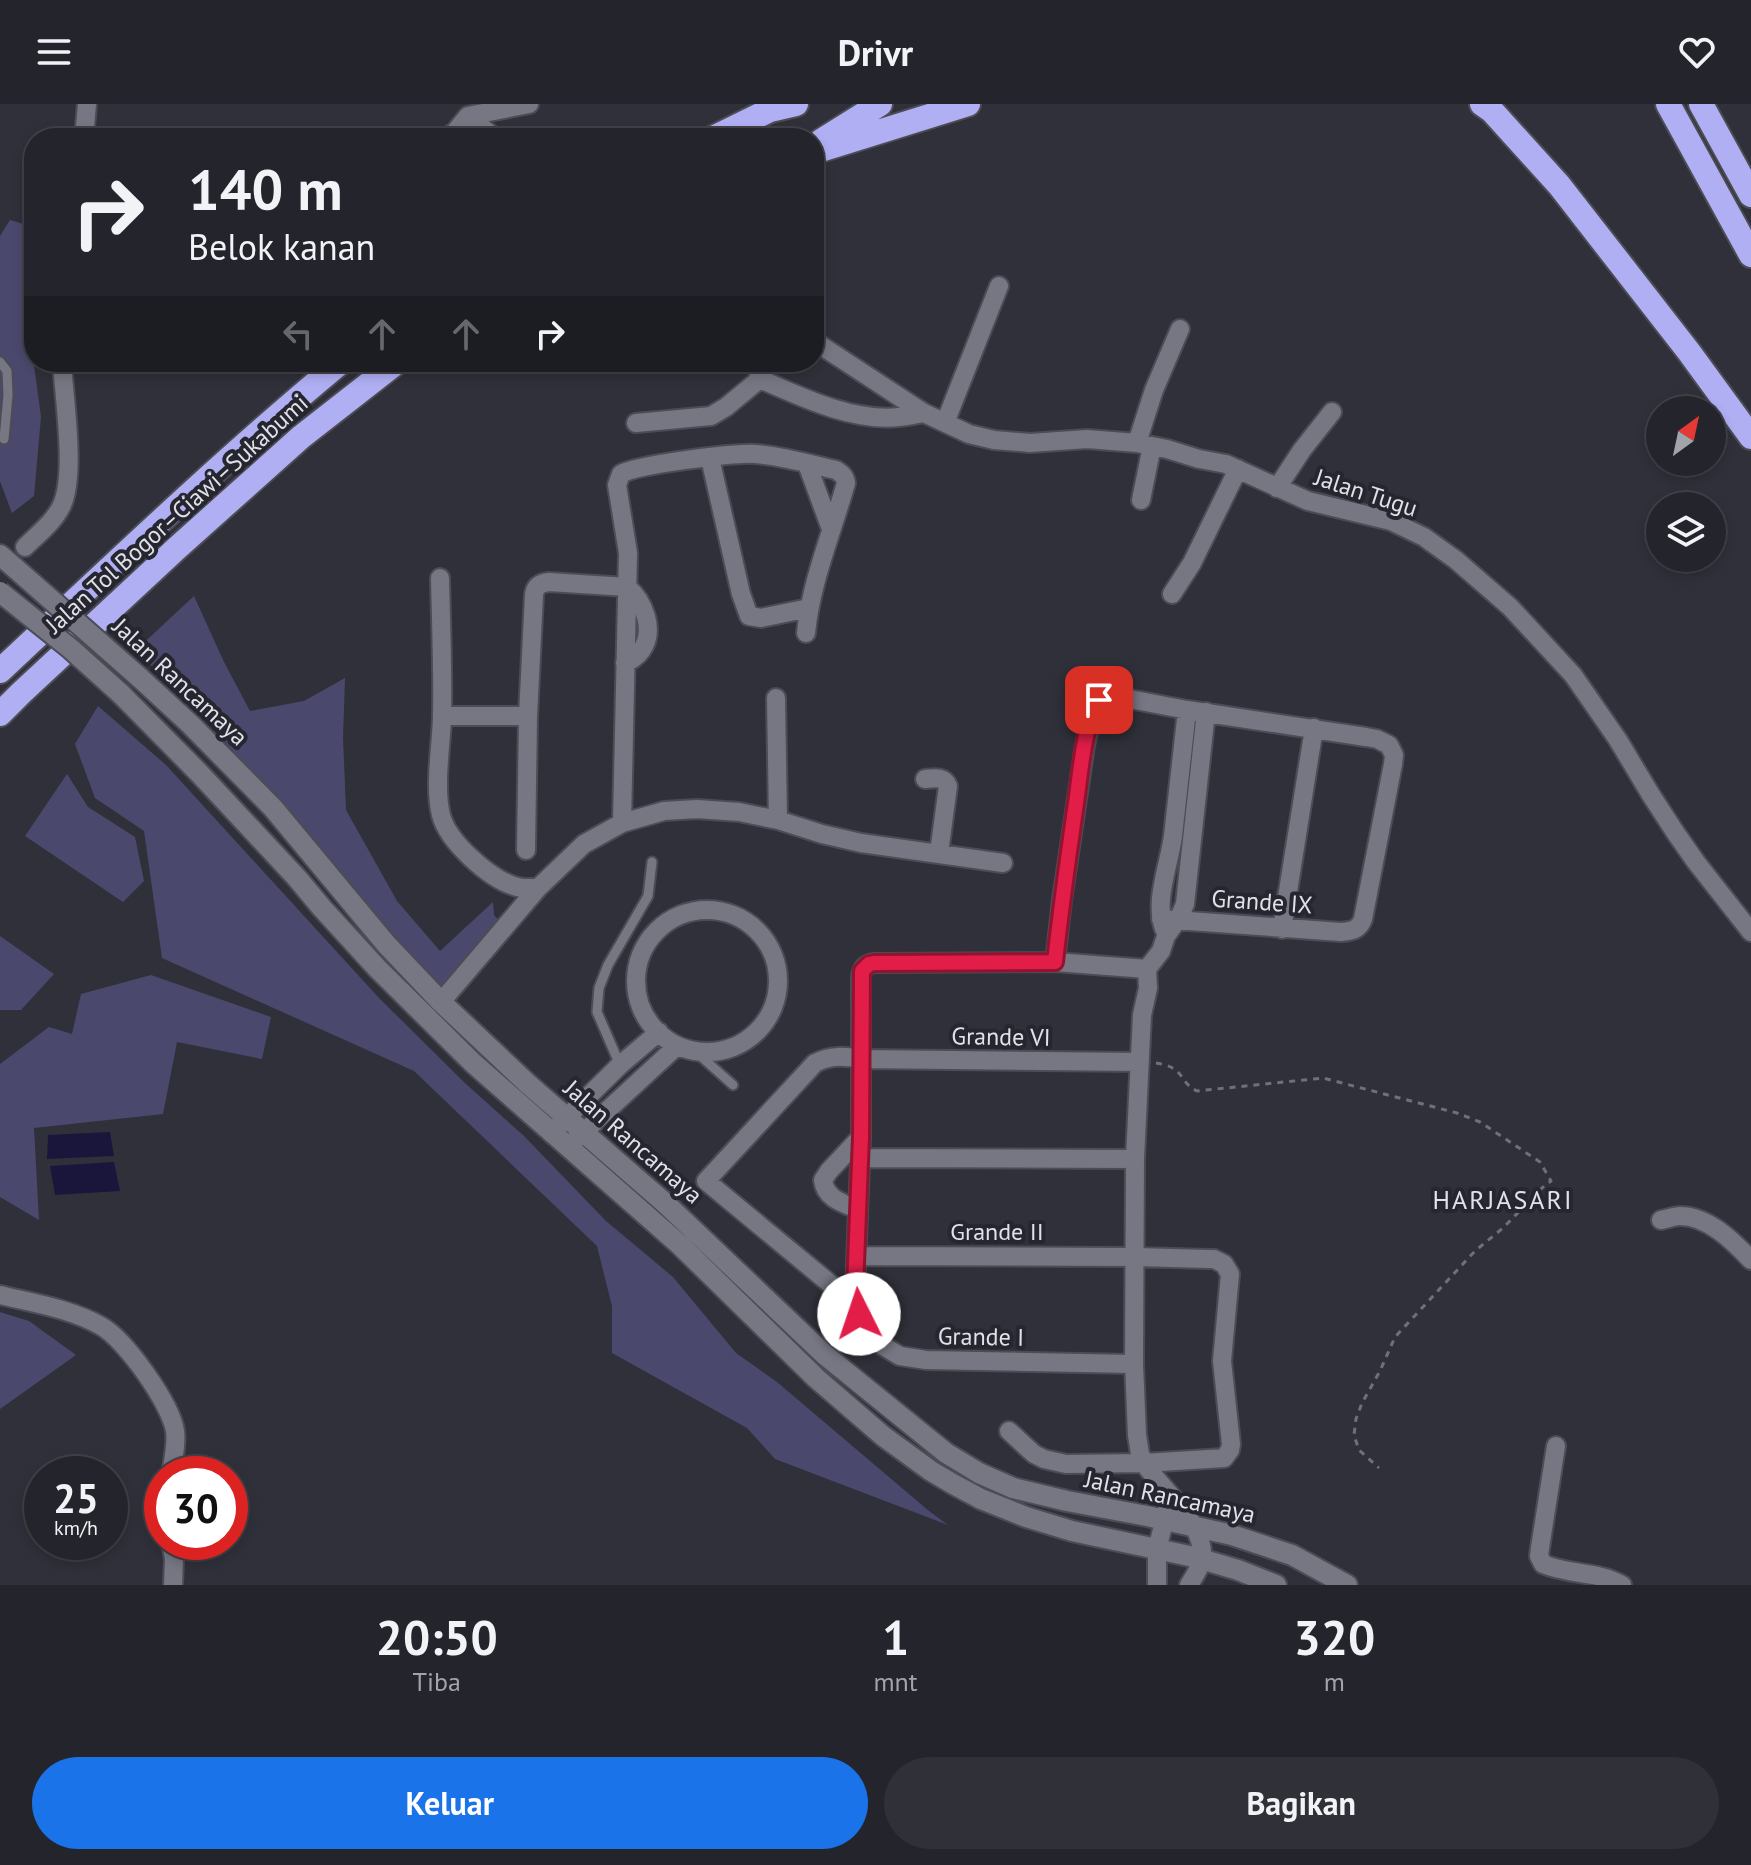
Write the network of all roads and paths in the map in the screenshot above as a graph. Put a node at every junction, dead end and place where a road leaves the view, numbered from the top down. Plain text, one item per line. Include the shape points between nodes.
1 (87, 104) edge
2 (529, 104) edge
3 (796, 104) edge
4 (880, 104) edge
5 (968, 104) edge
6 (1668, 104) edge
7 (1701, 104) edge
8 (775, 107) edge
9 (1487, 108) edge
10 (468, 116) junction
11 (85, 128) edge
12 (458, 128) edge
13 (483, 128) edge
14 (733, 128) edge
15 (824, 140) edge
16 (824, 149) edge
17 (1751, 195) edge
18 (1751, 255) edge
19 (999, 286) dead end
20 (1180, 329) dead end
21 (824, 348) edge
22 (0, 362) edge
23 (63, 372) edge
24 (329, 372) edge
25 (384, 372) edge
26 (757, 372) edge
27 (760, 372) edge
28 (1332, 412) dead end
29 (924, 413) junction
30 (636, 423) dead end
31 (945, 423) junction
32 (1751, 437) edge
33 (4, 439) dead end
34 (1144, 444) junction
35 (710, 458) junction
36 (807, 464) junction
37 (1238, 469) junction
38 (1277, 488) junction
39 (1141, 500) dead end
40 (831, 529) junction
41 (25, 547) dead end
42 (7, 562) edge
43 (440, 578) dead end
44 (627, 587) junction
45 (0, 592) edge
46 (1172, 594) dead end
47 (809, 608) junction
48 (806, 633) dead end
49 (0, 671) edge
50 (776, 698) dead end
51 (1196, 711) junction
52 (0, 714) edge
53 (442, 716) junction
54 (528, 716) junction
55 (1314, 728) junction
56 (925, 779) dead end
57 (778, 820) junction
58 (622, 823) junction
59 (526, 850) dead end
60 (939, 853) junction
61 (652, 862) dead end
62 (1003, 863) dead end
63 (538, 888) junction
64 (1168, 925) junction
65 (1282, 929) junction
66 (1751, 932) edge
67 (1055, 962) junction
68 (1147, 969) junction
69 (441, 1002) junction
70 (659, 1032) junction
71 (677, 1046) junction
72 (696, 1052) junction
73 (861, 1059) junction
74 (1140, 1062) junction
75 (620, 1065) junction
76 (733, 1085) dead end
77 (568, 1118) junction
78 (583, 1132) junction
79 (551, 1133) junction
80 (861, 1137) junction
81 (568, 1147) junction
82 (860, 1158) junction
83 (1135, 1159) junction
84 (706, 1181) joint
85 (857, 1209) junction
86 (1661, 1220) dead end
87 (857, 1256) junction
88 (1136, 1257) junction
89 (1751, 1260) edge
90 (0, 1295) edge
91 (857, 1306) junction
92 (1134, 1364) junction
93 (1009, 1431) dead end
94 (1556, 1446) dead end
95 (173, 1456) edge
96 (1144, 1463) junction
97 (1379, 1468) dead end
98 (1171, 1496) junction
99 (1165, 1519) junction
100 (1194, 1525) junction
101 (1157, 1549) junction
102 (174, 1560) edge
103 (1202, 1561) junction
104 (173, 1585) edge
105 (1157, 1585) edge
106 (1189, 1585) edge
107 (1276, 1585) edge
108 (1347, 1585) edge
109 (1622, 1585) edge

1 - 11 street
2 - 10 street
3 - 8 highway
4 - 15 highway
5 - 16 highway
6 - 18 highway
7 - 17 highway
8 - 14 highway
9 - 32 highway via 1559,185
10 - 12 street
10 - 13 street
19 - 31 street
20 - 34 street via 1154,390
21 - 29 street, Jalan Tugu
22 - 33 lane via 7,371
23 - 41 street via 66,488 53,519
24 - 49 highway, Jalan Tol Bogor–Ciawi–Sukabumi via 159,521
25 - 52 highway, Jalan Tol Bogor–Ciawi–Sukabumi via 301,437
26 - 30 street via 711,416
27 - 29 street via 816,403 852,413 897,418
28 - 38 street
29 - 31 street, Jalan Tugu
31 - 34 street, Jalan Tugu via 994,440
34 - 37 street, Jalan Tugu
34 - 39 street
35 - 36 street via 751,453
35 - 44 street via 621,474 617,485 627,542
35 - 47 street via 749,616
36 - 40 street
36 - 40 street via 836,470 845,478
37 - 38 street, Jalan Tugu
37 - 46 street
38 - 66 street, Jalan Tugu via 1415,532 1510,607 1590,697 1675,832
40 - 47 street
42 - 69 street, Jalan Rancamaya, bridge via 190,724 273,808
43 - 53 street
44 - 54 street via 549,582 535,589
44 - 58 street
45 - 79 street, Jalan Rancamaya, bridge via 121,694 377,968
47 - 48 street
50 - 57 street
51 - 55 street
51 - 64 street via 1162,889
51 - 67 street via 1114,696 1096,704 1085,745
53 - 54 street
53 - 63 street via 439,790 445,824 474,860 499,879
54 - 59 street
55 - 65 street
55 - 65 street, Grande IX via 1377,739 1394,755 1359,927 1341,932
56 - 60 street via 942,779 948,786
57 - 58 street via 682,809
57 - 60 street via 852,841
58 - 63 street via 584,844
60 - 62 street
61 - 75 lane via 648,896 599,988 597,1012
63 - 69 street
64 - 65 street, Grande IX
64 - 68 street via 1161,951
67 - 68 street
67 - 73 street via 869,964 861,977
68 - 74 street
69 - 77 street, Jalan Rancamaya
70 - 71 street
70 - 72 street via 645,1017 637,996 641,952 671,919 692,911 736,917 769,947 777,968 771,1012 740,1044
70 - 75 street
71 - 72 street
71 - 78 street
72 - 76 lane
73 - 74 street, Grande VI
73 - 80 street
73 - 84 street, Grande VI via 839,1055 815,1063
74 - 83 street
74 - 97 path via 1169,1065 1197,1091 1323,1078 1457,1113 1540,1162 1548,1175 1549,1184 1475,1251 1395,1337 1362,1403 1354,1435 1359,1450
75 - 77 street
77 - 78 street, Jalan Rancamaya
77 - 79 street
78 - 81 street
78 - 99 street, Jalan Rancamaya via 825,1355 946,1453 1013,1488
79 - 81 street, Jalan Rancamaya
80 - 82 street
80 - 85 street via 823,1180 832,1197
81 - 101 street, Jalan Rancamaya via 680,1245 816,1378 931,1471 981,1499 1049,1525
82 - 83 street
82 - 85 street
83 - 88 street
84 - 91 street, Grande I
85 - 87 street
86 - 89 street via 1678,1215 1701,1220
87 - 88 street, Grande II
87 - 91 street
88 - 92 street
88 - 96 street, Grande II via 1214,1259 1230,1274 1222,1361 1230,1450 1224,1458
90 - 95 street via 88,1320 119,1341 157,1392 173,1424
91 - 92 street, Grande I via 870,1335 911,1359
92 - 96 street via 1137,1435
93 - 96 street via 1034,1454 1052,1461
94 - 109 street via 1539,1556 1554,1569 1608,1577
96 - 98 street
98 - 99 street
98 - 100 street
99 - 100 street, Jalan Rancamaya
99 - 101 street
100 - 103 street
100 - 108 street, Jalan Rancamaya via 1292,1555
101 - 103 street, Jalan Rancamaya
101 - 105 street
102 - 104 street
103 - 106 street
103 - 107 street, Jalan Rancamaya

